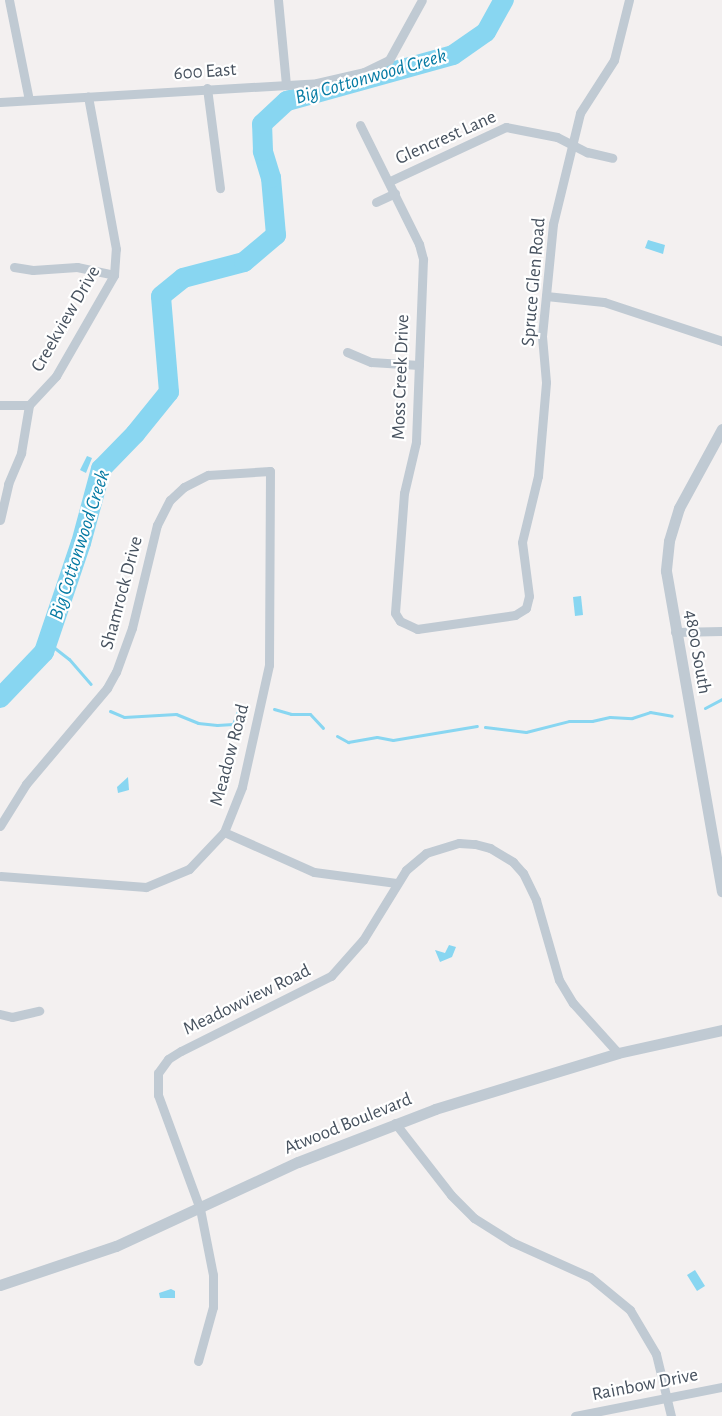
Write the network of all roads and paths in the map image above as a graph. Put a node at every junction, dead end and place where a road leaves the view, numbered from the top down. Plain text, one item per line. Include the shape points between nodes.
1 (10, 0) edge
2 (278, 0) edge
3 (422, 0) edge
4 (629, 0) edge
5 (286, 84) junction
6 (207, 88) junction
7 (88, 97) junction
8 (28, 100) junction
9 (0, 102) edge
10 (360, 124) dead end
11 (573, 144) junction
12 (612, 158) dead end
13 (390, 181) junction
14 (220, 188) dead end
15 (395, 193) junction
16 (376, 202) dead end
17 (14, 267) dead end
18 (114, 274) junction
19 (546, 296) junction
20 (722, 341) edge
21 (347, 352) dead end
22 (418, 365) junction
23 (0, 405) edge
24 (30, 405) junction
25 (722, 429) edge
26 (270, 471) joint
27 (0, 520) edge
28 (404, 624) joint
29 (722, 630) edge
30 (675, 632) junction
31 (0, 826) edge
32 (224, 832) junction
33 (0, 876) edge
34 (396, 883) junction
35 (722, 891) edge
36 (39, 1011) dead end
37 (0, 1014) edge
38 (722, 1030) edge
39 (618, 1054) junction
40 (395, 1123) junction
41 (200, 1208) junction
42 (0, 1285) edge
43 (198, 1361) dead end
44 (722, 1387) edge
45 (668, 1397) junction
46 (575, 1416) edge
47 (671, 1416) edge

1 - 8 street
2 - 5 street
3 - 5 street, 600 East via 389,60 364,72 316,83
4 - 11 street, Spruce Glen Road via 614,60 583,106
5 - 6 street, 600 East
6 - 7 street, 600 East
6 - 14 street
7 - 8 street, 600 East
7 - 18 street, Creekview Drive via 116,249
8 - 9 street, 600 East
10 - 13 street, Moss Creek Drive
11 - 12 street, Glencrest Lane
11 - 13 street, Glencrest Lane via 557,137 506,128
11 - 19 street, Spruce Glen Road via 553,224
13 - 15 street, Moss Creek Drive
15 - 16 street
15 - 22 street, Moss Creek Drive via 422,253
17 - 18 street via 34,270 77,267
18 - 24 street, Creekview Drive via 56,376
19 - 20 street via 604,302
19 - 28 street, Spruce Glen Road via 542,336 546,382 538,476 522,542 530,596 526,608 511,617 421,629
21 - 22 street via 371,362
22 - 28 street, Moss Creek Drive via 416,442 403,499 394,604 397,618
23 - 24 street
24 - 27 street via 21,454 8,484
25 - 30 street, 4800 South via 679,508 669,541 667,578
26 - 31 street, Shamrock Drive via 208,475 184,487 170,500 157,525 132,628 116,672 107,688 26,784
26 - 32 street, Meadow Road via 269,665 242,787
29 - 30 street
30 - 35 street, 4800 South
32 - 33 street, Meadow Road via 189,869 146,887
32 - 34 street via 314,872
34 - 39 street, Meadowview Road via 414,862 444,846 475,844 504,855 523,873 531,886 559,980 573,1004
34 - 41 street, Meadowview Road via 363,940 331,976 181,1051 162,1065 156,1083 158,1095
36 - 37 street via 12,1017
38 - 39 street, Atwood Boulevard
39 - 40 street, Atwood Boulevard via 512,1083
40 - 41 street, Atwood Boulevard via 291,1165
40 - 45 street via 451,1195 474,1218 512,1242 590,1277 624,1304 649,1338
41 - 42 street, Atwood Boulevard via 116,1246
41 - 43 street via 214,1285 211,1317
44 - 45 street, Rainbow Drive
45 - 46 street, Rainbow Drive
45 - 47 street

